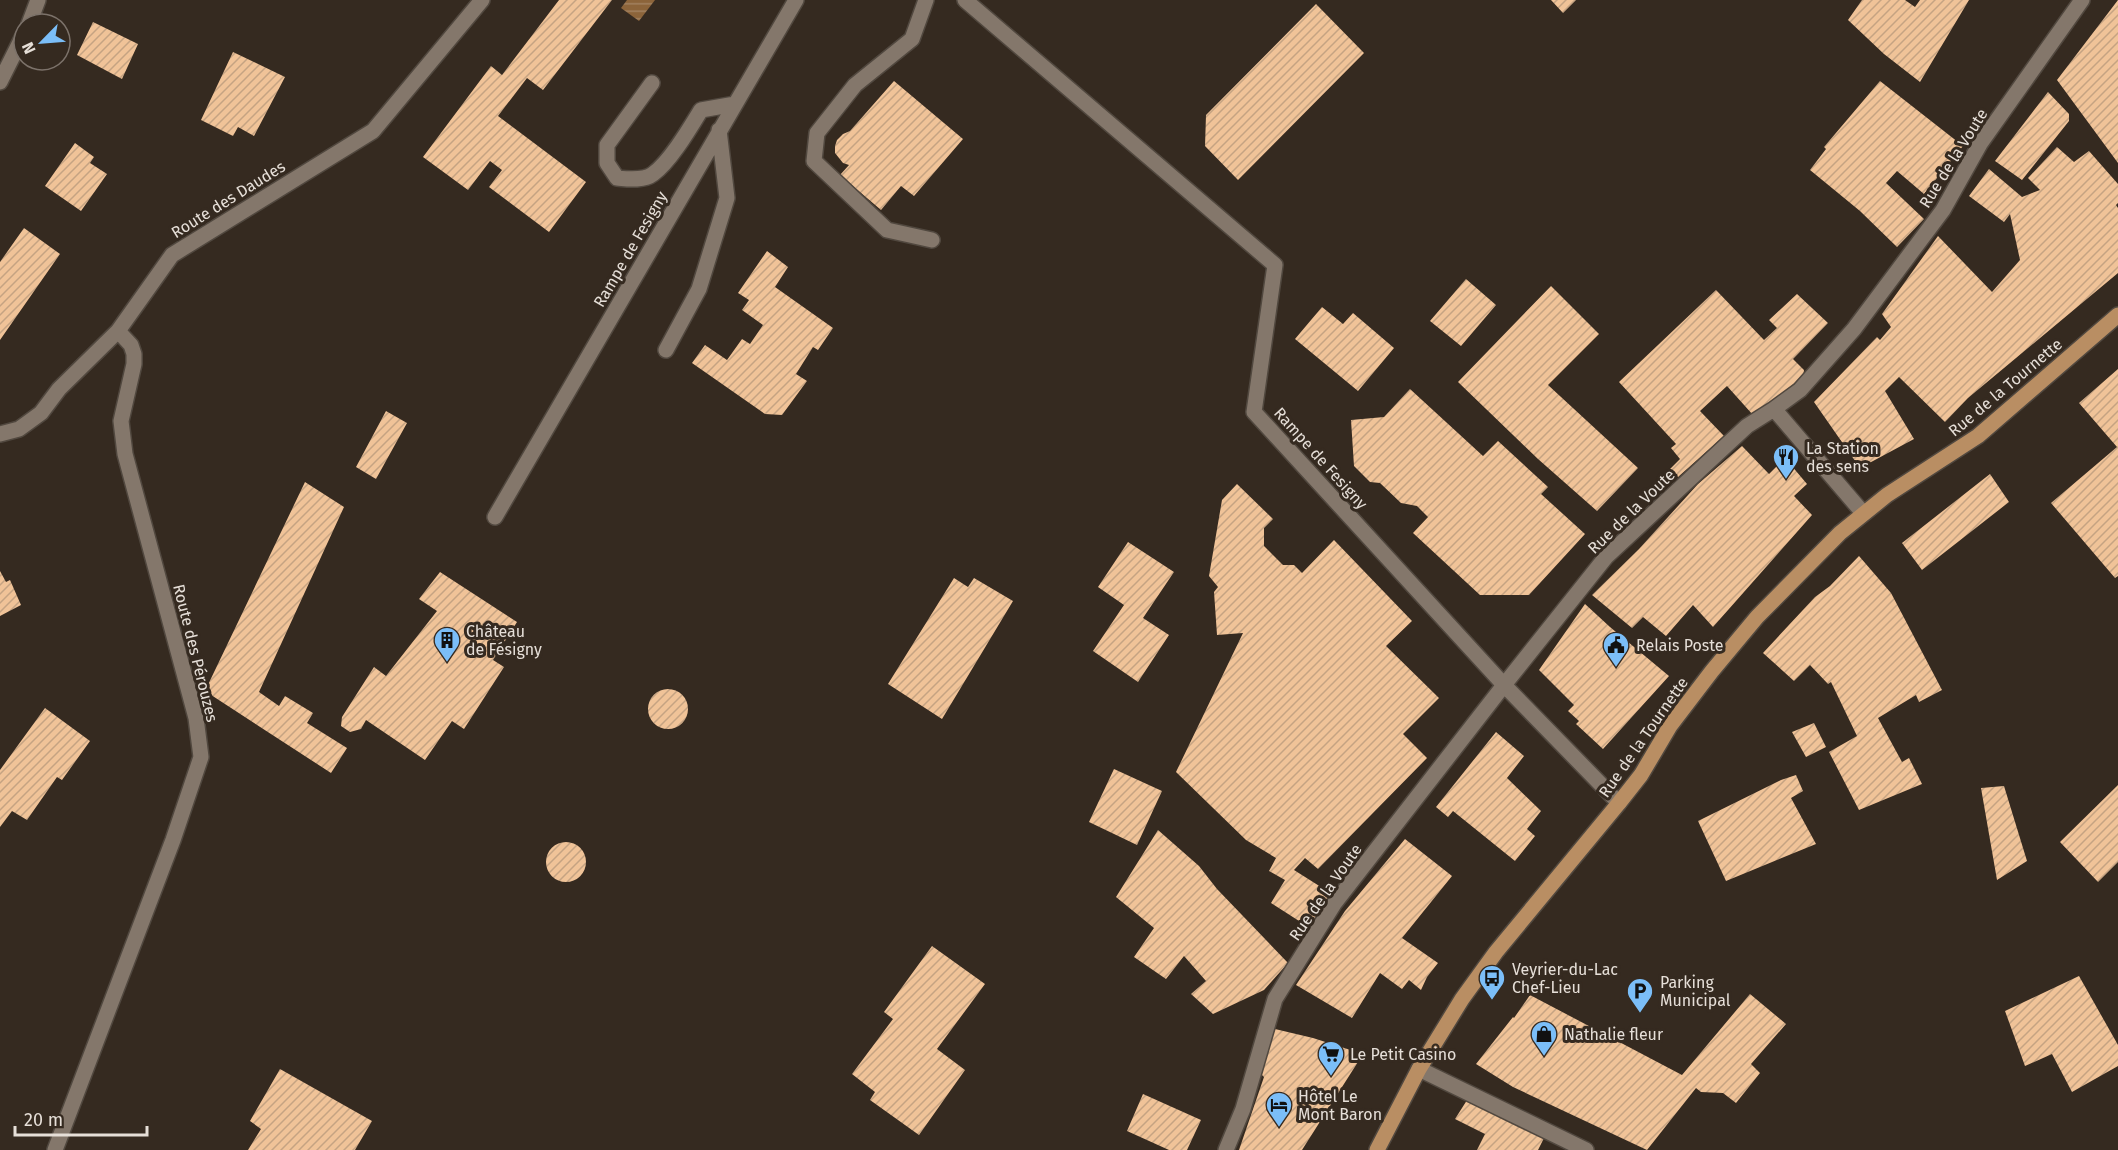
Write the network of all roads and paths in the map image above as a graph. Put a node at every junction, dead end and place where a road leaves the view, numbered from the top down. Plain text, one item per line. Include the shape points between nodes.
1 (482, 0) edge
2 (796, 0) edge
3 (926, 0) edge
4 (965, 0) edge
5 (2082, 0) edge
6 (12, 58) edge
7 (0, 82) edge
8 (652, 82) dead end
9 (735, 104) junction
10 (719, 130) junction
11 (932, 240) dead end
12 (2118, 315) edge
13 (118, 330) junction
14 (666, 350) dead end
15 (1774, 409) junction
16 (0, 434) edge
17 (1863, 513) junction
18 (495, 517) dead end
19 (1503, 685) junction
20 (1619, 803) junction
21 (1419, 1069) junction
22 (55, 1150) edge
23 (1226, 1150) edge
24 (1377, 1150) edge
25 (1586, 1150) edge

1 - 13 street, Route des Daudes via 373,131 172,255
2 - 9 street, Rampe de Fesigny
3 - 11 street via 912,39 855,85 817,134 814,161 887,230
4 - 19 street, Rampe de Fesigny via 1275,265 1254,412
5 - 15 street, Rue de la Voute via 1980,144 1942,210 1860,320 1800,390
6 - 7 street
8 - 9 street via 607,145 607,163 616,178 631,180 652,175 678,146 701,110
9 - 10 street, Rampe de Fesigny
10 - 14 street via 727,198 699,289
10 - 18 street, Rampe de Fesigny
12 - 17 main road, Rue de la Tournette via 1978,436
13 - 16 street, Route des Daudes via 58,388 41,413 19,429
13 - 22 street, Route des Pérouzes via 134,354 121,421 125,454 196,718 201,757
15 - 17 street
15 - 19 street, Rue de la Voute via 1747,426 1606,557
17 - 20 main road, Rue de la Tournette via 1821,550 1742,635 1670,726
19 - 20 street, Rampe de Fesigny
19 - 23 street, Rue de la Voute via 1334,904 1275,999
20 - 21 main road, Rue de la Tournette via 1496,952
21 - 24 main road, Rue de la Tournette
21 - 25 street

